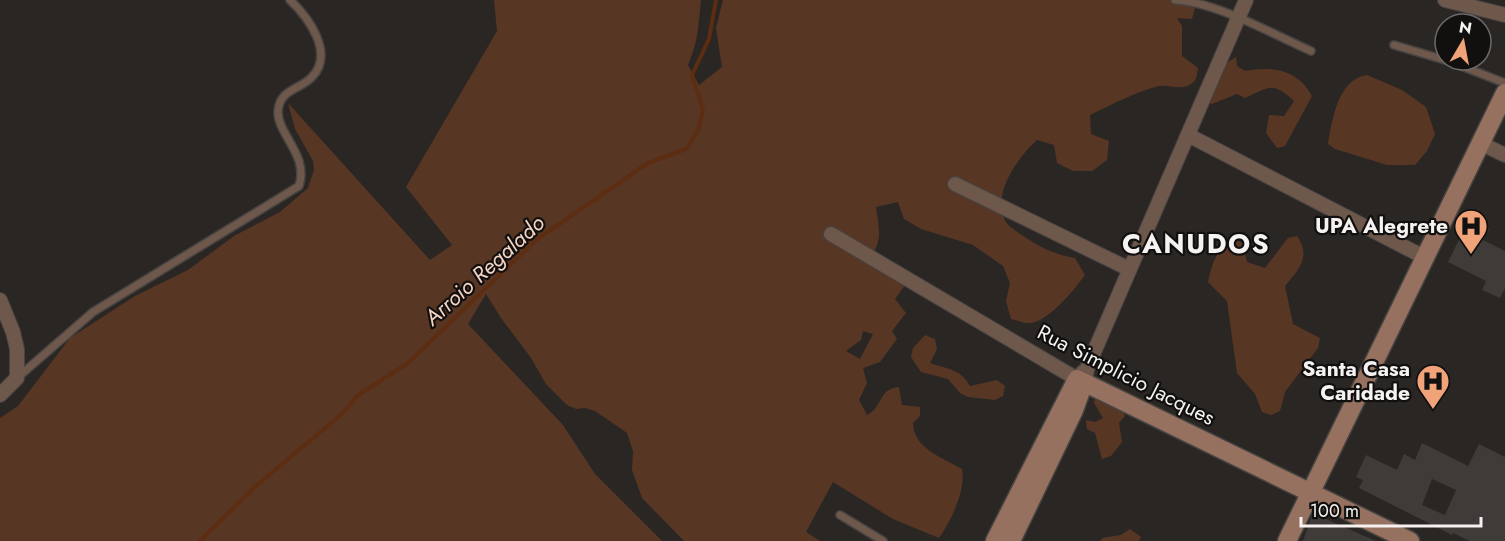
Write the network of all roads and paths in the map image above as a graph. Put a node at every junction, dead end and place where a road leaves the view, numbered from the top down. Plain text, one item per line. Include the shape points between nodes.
1 (290, 0) edge
2 (1175, 0) edge
3 (1246, 0) edge
4 (1445, 0) edge
5 (1505, 15) edge
6 (1238, 18) junction
7 (1394, 45) dead end
8 (1311, 51) dead end
9 (1433, 56) edge
10 (1476, 72) edge
11 (1505, 83) edge
12 (1505, 93) edge
13 (1188, 135) junction
14 (1482, 144) junction
15 (1505, 155) edge
16 (955, 184) dead end
17 (831, 234) dead end
18 (1424, 257) junction
19 (1129, 269) junction
20 (0, 300) edge
21 (1083, 376) junction
22 (17, 378) junction
23 (0, 395) edge
24 (1311, 492) junction
25 (840, 515) dead end
26 (883, 541) edge
27 (995, 541) edge
28 (1011, 541) edge
29 (1287, 541) edge
30 (1410, 541) edge

1 - 22 lane via 306,15 319,41 318,69 311,79 286,93 278,107 278,116 301,171 299,186 93,312
2 - 6 lane
3 - 6 street
4 - 5 street
6 - 8 lane
6 - 13 street
7 - 9 lane
10 - 11 lane
12 - 14 street
13 - 18 street
13 - 19 street
14 - 15 street
14 - 18 street
16 - 19 street
17 - 21 street, Rua Simplicio Jacques
18 - 24 street
19 - 21 street
20 - 22 street via 17,350
21 - 24 street, Rua Simplicio Jacques
21 - 27 street
21 - 28 street via 1074,410
22 - 23 street
24 - 29 street
24 - 30 street, Rua Simplicio Jacques
25 - 26 lane

